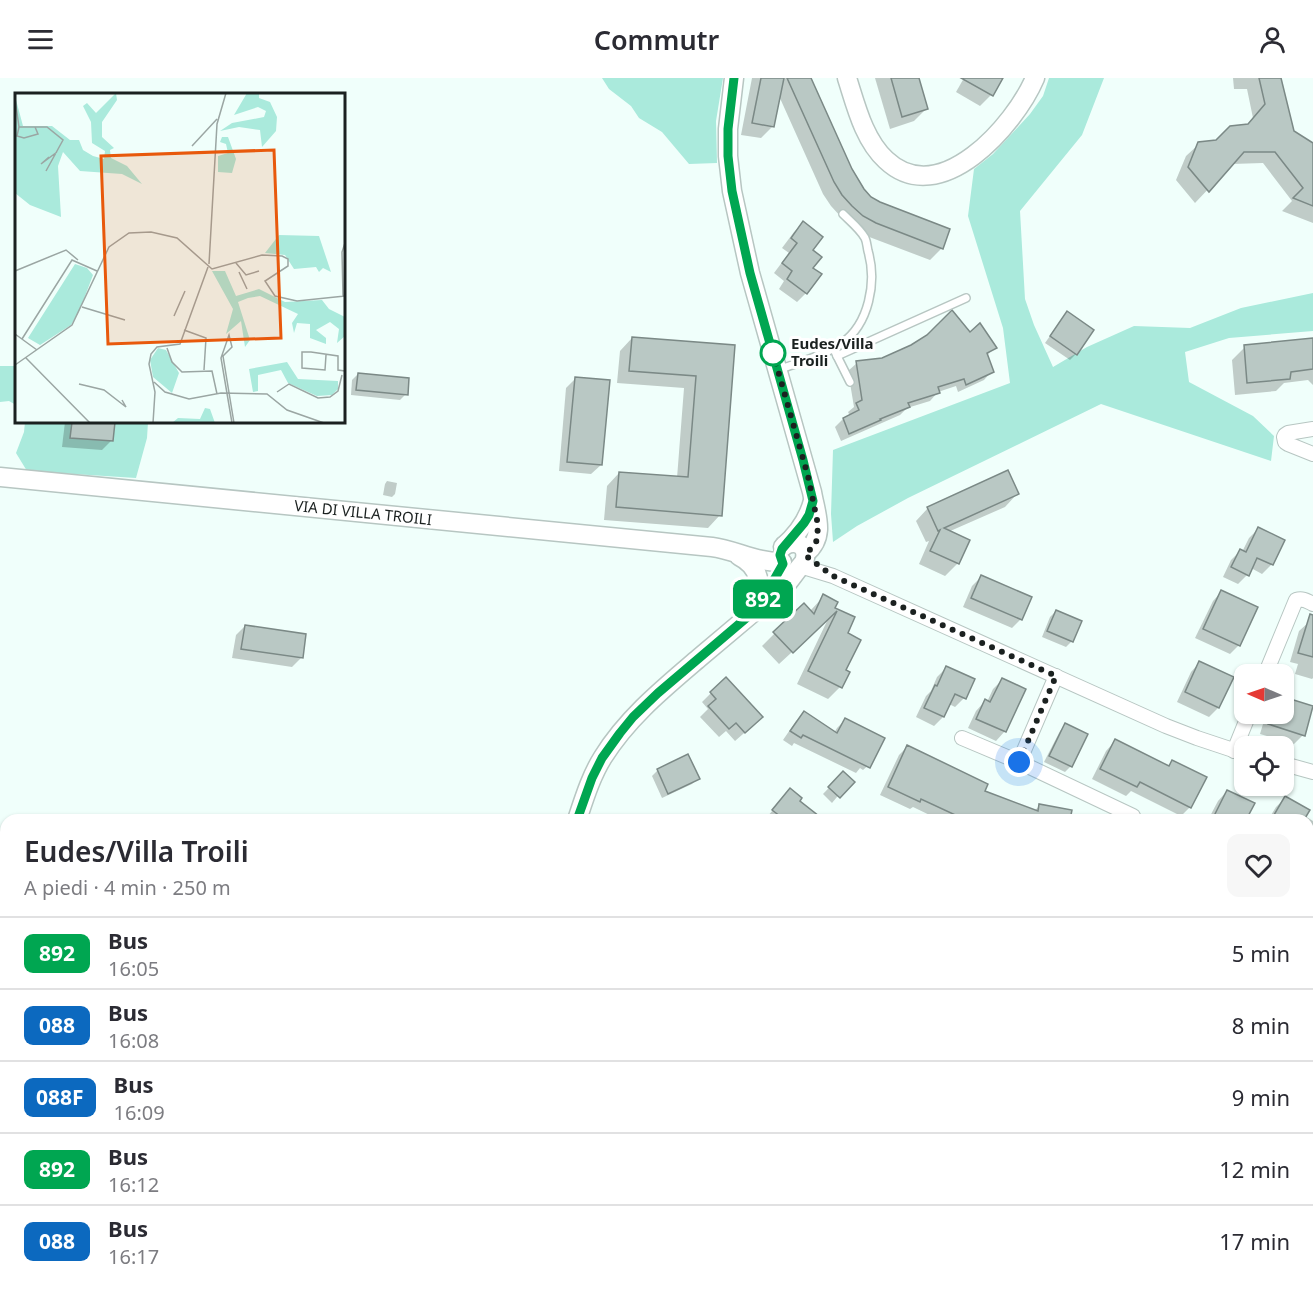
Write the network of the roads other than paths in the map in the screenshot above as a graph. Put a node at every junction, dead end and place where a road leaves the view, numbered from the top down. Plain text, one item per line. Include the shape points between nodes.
1 (734, 78) edge
2 (847, 78) edge
3 (1035, 78) edge
4 (843, 214) dead end
5 (966, 298) dead end
6 (835, 352) junction
7 (778, 370) junction
8 (850, 382) dead end
9 (1313, 429) edge
10 (1313, 454) edge
11 (0, 477) edge
12 (726, 549) junction
13 (793, 558) junction
14 (1313, 604) edge
15 (758, 608) junction
16 (1270, 664) edge
17 (1056, 676) junction
18 (962, 738) dead end
19 (1234, 750) edge
20 (1019, 762) junction
21 (1294, 767) edge
22 (1313, 772) edge
23 (579, 814) edge
24 (1129, 814) edge

1 - 7 street via 728,129 732,191
2 - 3 street via 878,152 897,169 923,176 949,171 974,155 1016,113
4 - 6 lane via 864,237 872,283 857,327
5 - 6 lane
6 - 7 lane
6 - 8 lane
7 - 13 street via 813,501
9 - 10 street via 1289,433 1284,439
11 - 12 street, VIA DI VILLA TROILI
12 - 13 street, VIA DI VILLA TROILI
12 - 15 street via 754,567 759,583
13 - 15 street
13 - 17 street
14 - 16 street via 1296,600
15 - 23 street via 633,717 602,758
17 - 19 street via 1166,726
17 - 20 street
18 - 20 street
20 - 24 street
21 - 22 street

